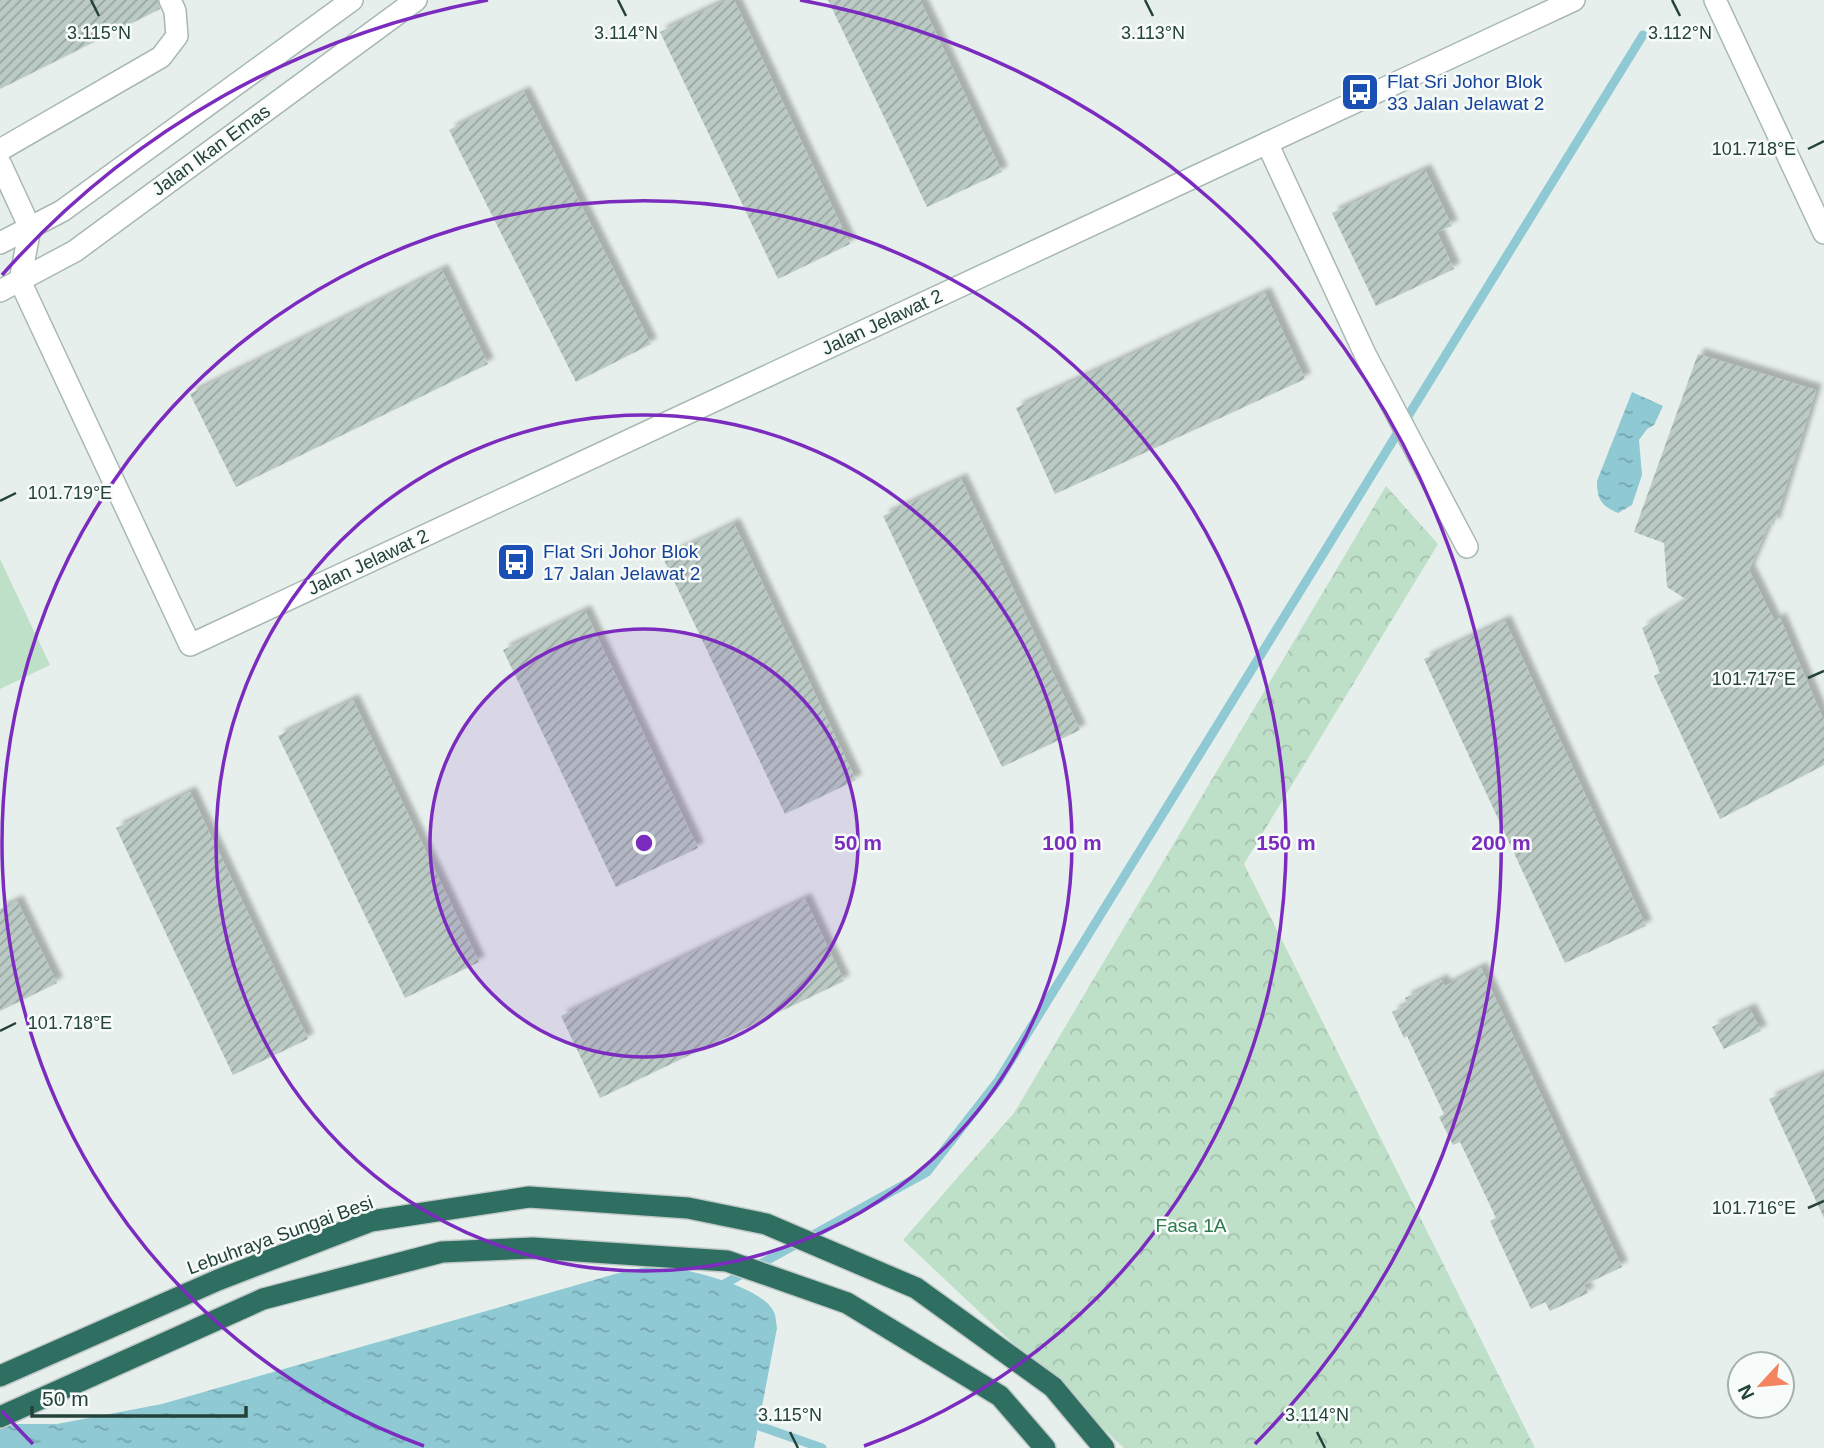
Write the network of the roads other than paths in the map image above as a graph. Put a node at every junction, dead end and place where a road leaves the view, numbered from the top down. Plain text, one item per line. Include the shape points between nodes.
1 (170, 0) edge
2 (352, 0) edge
3 (416, 0) edge
4 (1574, 0) edge
5 (1716, 0) edge
6 (1267, 143) junction
7 (0, 150) edge
8 (0, 163) edge
9 (30, 228) junction
10 (1824, 233) edge
11 (0, 243) edge
12 (20, 281) junction
13 (0, 291) edge
14 (1468, 547) dead end
15 (0, 1376) edge
16 (0, 1417) edge
17 (1045, 1448) edge
18 (1104, 1448) edge

1 - 7 street via 177,36 161,57
2 - 9 street, Jalan Ikan Emas via 62,211
3 - 12 street, Jalan Ikan Emas via 75,251
4 - 6 street, Jalan Jelawat 2
5 - 10 street
6 - 12 street, Jalan Jelawat 2 via 191,645
6 - 14 street via 1365,354
8 - 9 street
9 - 11 street, Jalan Ikan Emas
9 - 12 street
12 - 13 street, Jalan Ikan Emas
15 - 18 highway, Lebuhraya Sungai Besi via 218,1280 371,1221 529,1197 688,1208 766,1224 916,1288 1053,1387
16 - 17 highway via 263,1298 442,1252 533,1248 727,1261 847,1303 1000,1396

